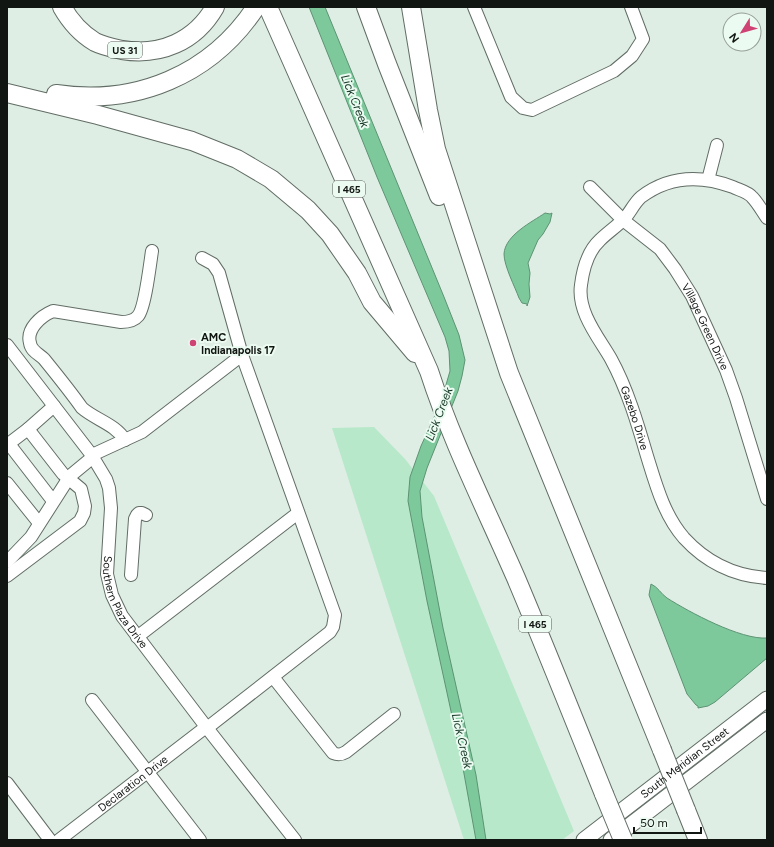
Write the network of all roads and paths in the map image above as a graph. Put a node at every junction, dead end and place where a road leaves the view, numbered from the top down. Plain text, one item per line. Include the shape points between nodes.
1 (62, 7) edge
2 (215, 7) edge
3 (256, 7) edge
4 (268, 7) edge
5 (366, 7) edge
6 (411, 7) edge
7 (474, 7) edge
8 (631, 7) edge
9 (7, 87) edge
10 (7, 93) edge
11 (717, 145) dead end
12 (708, 180) junction
13 (590, 187) dead end
14 (767, 218) edge
15 (623, 220) junction
16 (152, 251) dead end
17 (202, 258) dead end
18 (496, 333) junction
19 (29, 342) junction
20 (8, 347) edge
21 (242, 355) junction
22 (429, 371) junction
23 (54, 406) junction
24 (28, 429) junction
25 (125, 440) junction
26 (8, 445) edge
27 (93, 456) junction
28 (68, 478) junction
29 (7, 482) edge
30 (767, 499) edge
31 (53, 502) junction
32 (298, 513) junction
33 (146, 515) dead end
34 (39, 524) junction
35 (7, 562) edge
36 (131, 575) dead end
37 (7, 576) edge
38 (767, 578) edge
39 (138, 637) junction
40 (273, 677) junction
41 (767, 699) edge
42 (92, 700) dead end
43 (394, 714) dead end
44 (767, 720) edge
45 (206, 728) junction
46 (148, 772) junction
47 (7, 784) edge
48 (50, 840) edge
49 (59, 840) edge
50 (200, 840) edge
51 (295, 840) edge
52 (584, 840) edge
53 (611, 840) edge
54 (623, 840) edge
55 (698, 840) edge

1 - 2 highway, US 31 via 70,21 96,42 111,48 152,52 182,40 199,28
3 - 9 highway via 240,29 220,49 198,65 159,85 113,96 77,97
4 - 22 highway, I 465
5 - 18 highway via 398,93
6 - 18 highway via 436,149
7 - 8 street via 511,98 523,108 532,110 614,71 632,56 643,39
10 - 22 highway via 192,141 237,159 271,179 304,206 330,234 357,273 372,302
11 - 12 street
12 - 14 street, Gazebo Drive via 752,197
12 - 15 street, Gazebo Drive via 667,182 641,198
13 - 15 street, Village Green Drive
15 - 30 street, Village Green Drive via 660,249 692,296 726,370
15 - 38 street, Gazebo Drive via 598,241 587,258 580,286 583,308 612,362 630,405 659,494 672,522 689,543 713,562 739,573
16 - 19 street via 142,309 134,319 121,322 53,311 33,326
17 - 21 street, Declaration Drive via 213,264 219,273
18 - 55 highway, bridge via 509,373
19 - 20 street
19 - 25 street via 32,349 82,408 113,426
20 - 23 street, Southern Plaza Drive
21 - 25 street via 142,432
21 - 32 street, Declaration Drive
22 - 54 highway, I 465, bridge
23 - 24 street
23 - 27 street, Southern Plaza Drive
24 - 26 street
24 - 28 street
25 - 27 street
26 - 31 street
27 - 28 street
27 - 39 street, Southern Plaza Drive via 106,479 110,498 107,574 109,585 117,607
28 - 31 street
28 - 37 street via 83,494 85,506 82,517
29 - 34 street
31 - 34 street
32 - 39 street
32 - 40 street, Declaration Drive via 335,615 334,627
33 - 36 street via 139,513 135,519
34 - 35 street via 28,541
39 - 45 street, Southern Plaza Drive
40 - 43 street via 336,755 346,752
40 - 45 street, Declaration Drive
41 - 52 main road, South Meridian Street
42 - 46 street
44 - 53 main road, South Meridian Street
45 - 46 street, Declaration Drive
45 - 51 street, Southern Plaza Drive
46 - 49 street, Declaration Drive
46 - 50 street
47 - 48 street

